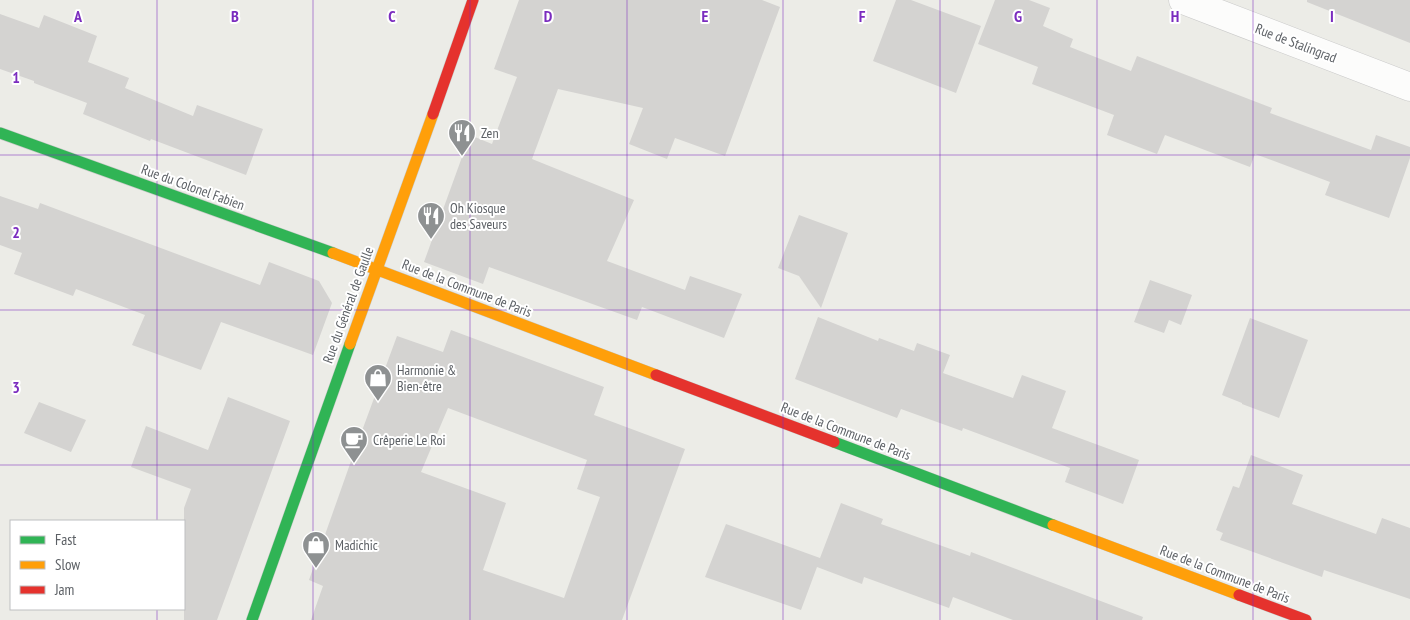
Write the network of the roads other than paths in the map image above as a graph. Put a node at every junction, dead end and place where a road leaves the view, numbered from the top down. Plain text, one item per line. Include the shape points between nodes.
1 (473, 0) edge
2 (1183, 0) edge
3 (1410, 87) edge
4 (0, 133) edge
5 (376, 269) junction
6 (252, 620) edge
7 (1306, 620) edge

1 - 5 street, Rue du Général de Gaulle
2 - 3 street, Rue de Stalingrad
4 - 5 street, Rue du Colonel Fabien
5 - 6 street, Rue du Général de Gaulle
5 - 7 street, Rue de la Commune de Paris

